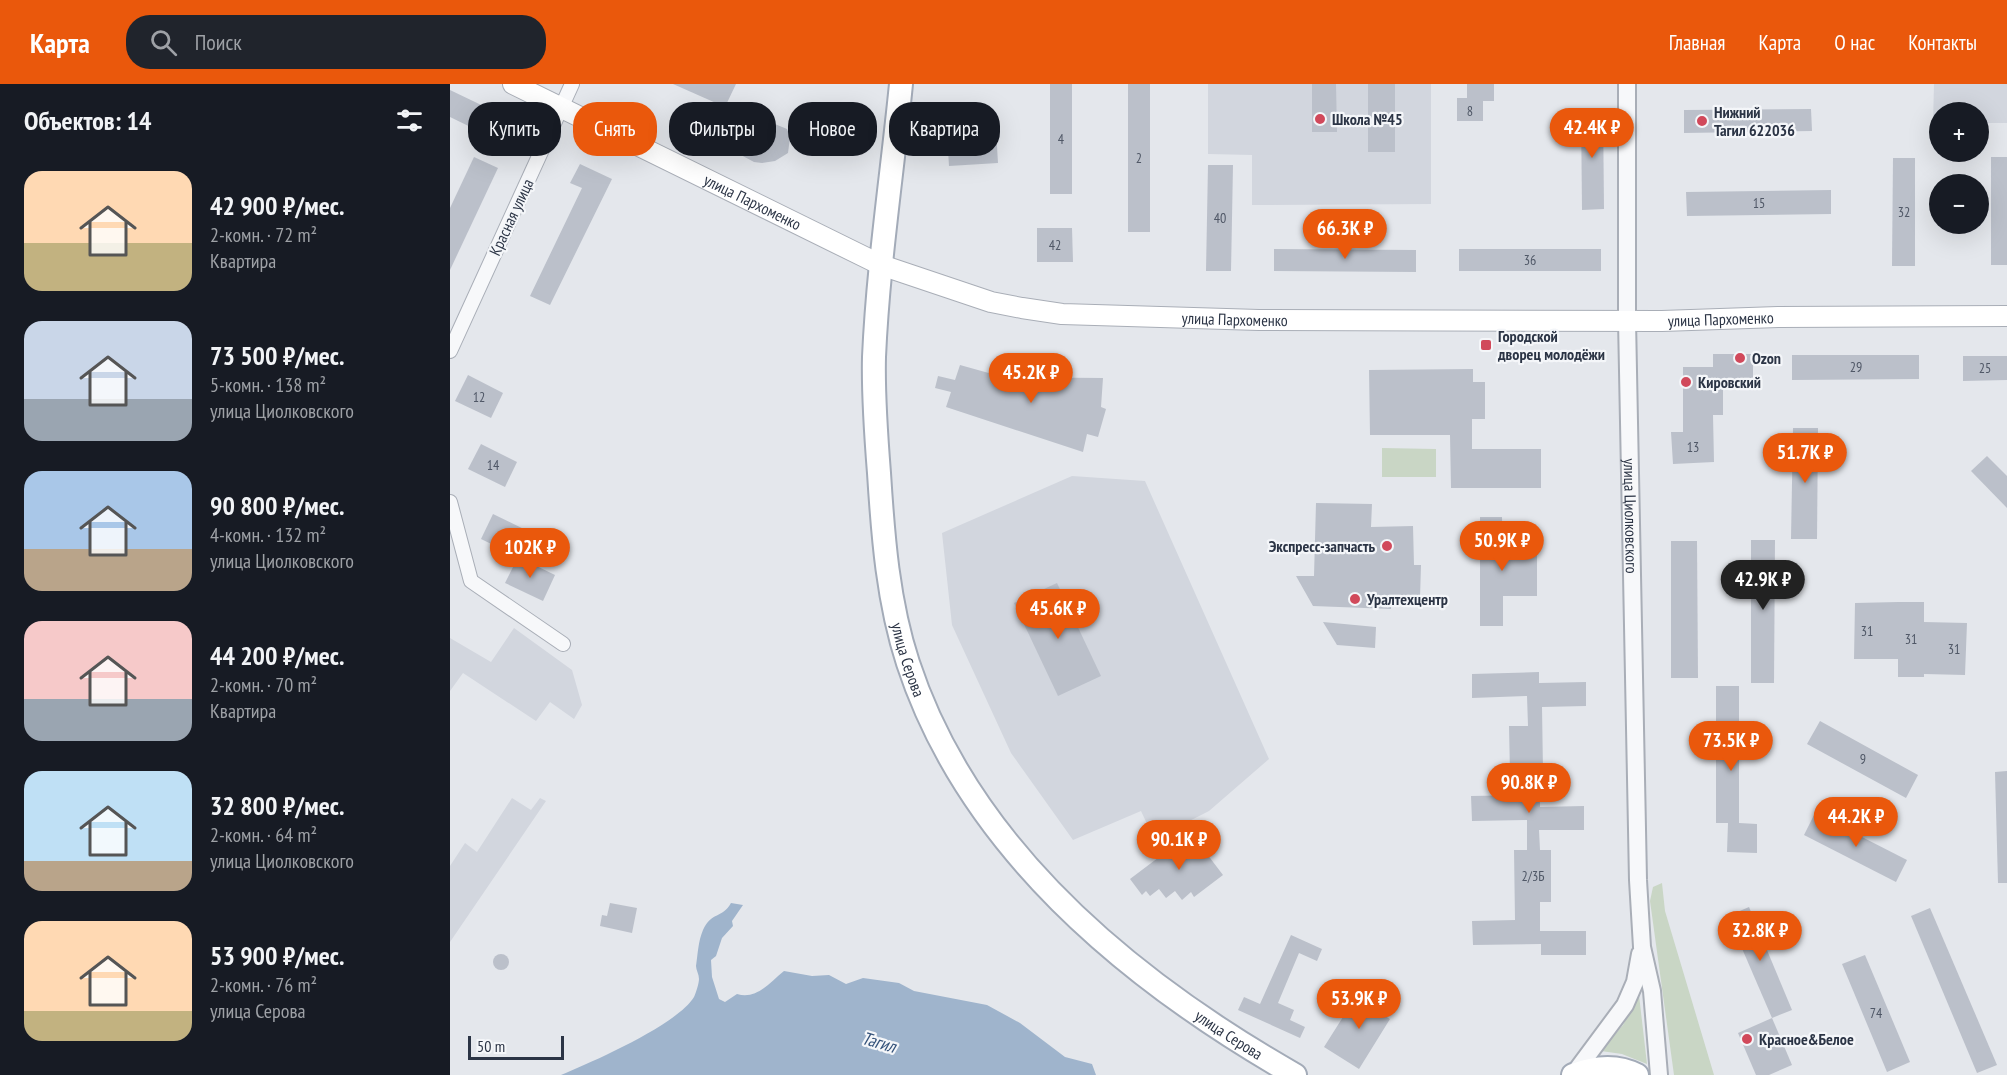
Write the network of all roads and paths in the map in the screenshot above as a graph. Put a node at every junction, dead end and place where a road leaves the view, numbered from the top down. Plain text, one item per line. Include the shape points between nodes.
1 (513, 84) edge
2 (572, 84) edge
3 (901, 84) edge
4 (1627, 84) edge
5 (547, 102) edge
6 (561, 107) edge
7 (561, 109) edge
8 (539, 156) edge
9 (881, 265) junction
10 (2007, 316) edge
11 (1628, 320) junction
12 (450, 351) edge
13 (450, 502) edge
14 (564, 644) dead end
15 (1642, 947) junction
16 (1294, 1075) edge
17 (1573, 1075) edge
18 (1637, 1075) edge
19 (1659, 1075) edge

1 - 5 main road, улица Пархоменко
2 - 6 street, Красная улица
3 - 9 main road, улица Серова
4 - 11 street, улица Циолковского
7 - 9 main road, улица Пархоменко
8 - 12 street, Красная улица
9 - 11 main road, улица Пархоменко via 991,302 1062,314 1259,320
9 - 16 main road, улица Серова via 874,398 882,527 890,589 908,663 932,725 981,807 1049,891 1077,919 1151,982
10 - 11 main road, улица Пархоменко
11 - 15 street, улица Циолковского
13 - 14 street via 471,581
15 - 17 street, улица Циолковского via 1635,982 1625,1005
15 - 19 street, улица Циолковского via 1652,992
17 - 18 main road via 1611,1067

